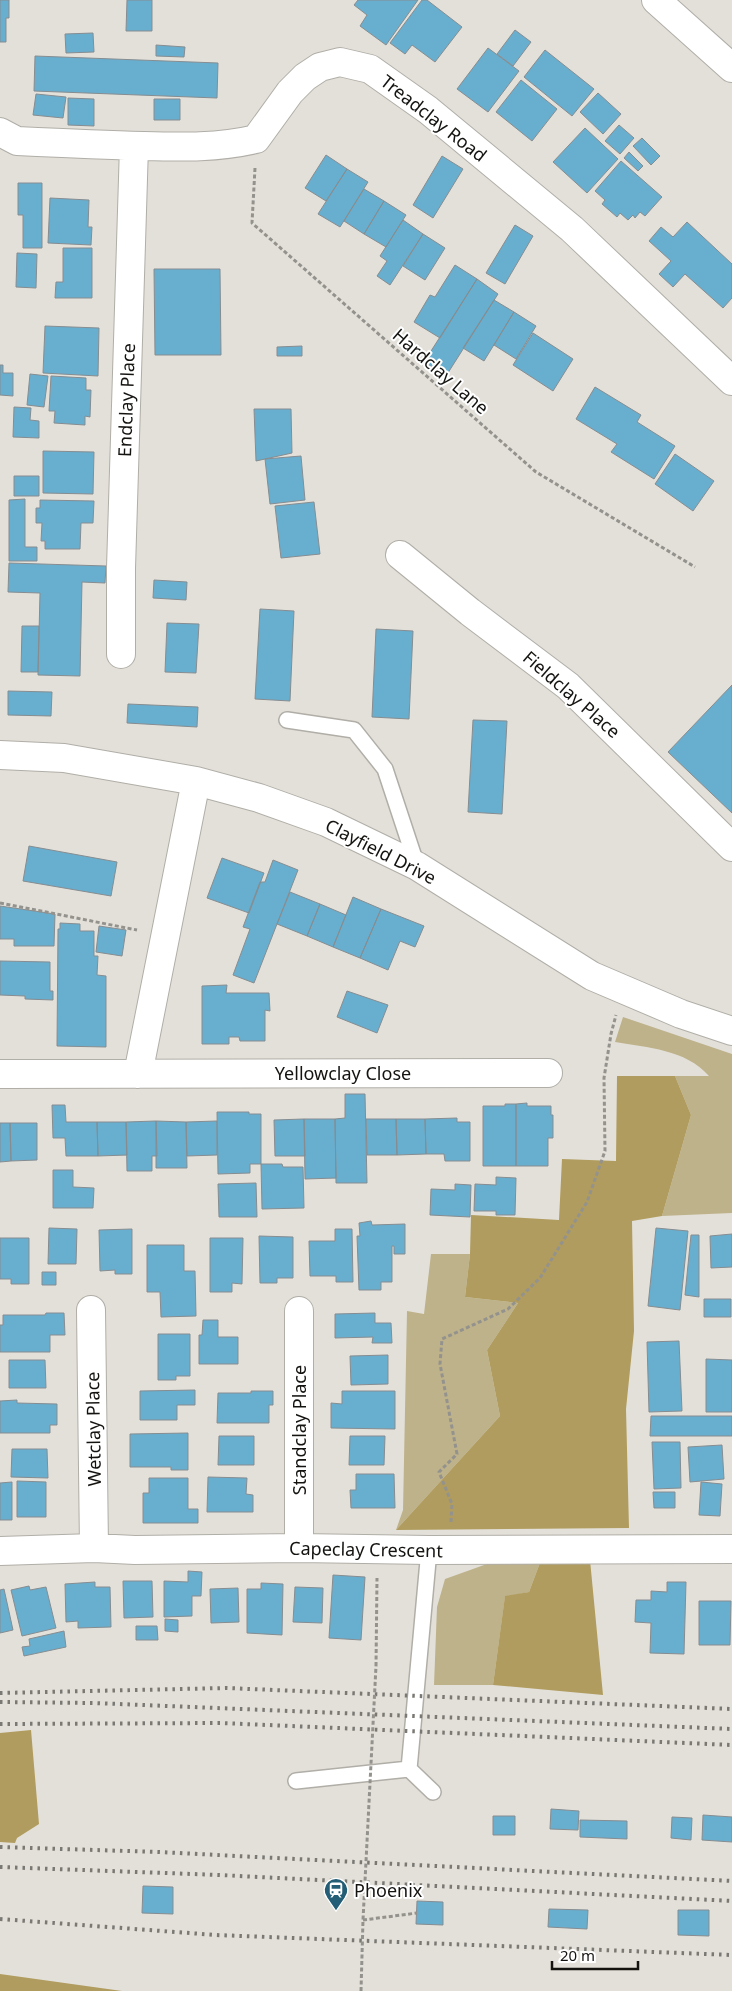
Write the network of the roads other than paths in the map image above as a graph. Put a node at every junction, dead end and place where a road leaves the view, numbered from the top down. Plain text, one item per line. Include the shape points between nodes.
1 (656, 0) edge
2 (732, 68) edge
3 (0, 132) edge
4 (134, 146) junction
5 (732, 381) edge
6 (400, 555) dead end
7 (121, 654) dead end
8 (287, 720) dead end
9 (0, 755) edge
10 (196, 781) junction
11 (732, 847) edge
12 (417, 866) junction
13 (732, 1031) edge
14 (548, 1073) dead end
15 (0, 1074) edge
16 (138, 1074) junction
17 (91, 1310) dead end
18 (299, 1311) dead end
19 (94, 1548) junction
20 (299, 1548) junction
21 (732, 1549) edge
22 (439, 1550) junction
23 (0, 1551) edge
24 (409, 1769) junction
25 (296, 1781) dead end
26 (433, 1792) dead end

1 - 2 street
3 - 4 street via 17,141
4 - 5 street, Treadclay Road via 229,146 256,140 290,92 320,67 340,62 370,70 428,110 572,229
4 - 7 street, Endclay Place
6 - 11 street, Fieldclay Place via 568,686
8 - 12 lane via 354,730 385,769
9 - 10 street, Clayfield Drive via 64,758
10 - 12 street, Clayfield Drive via 259,798 326,822
10 - 16 street
12 - 13 street, Clayfield Drive via 592,976 681,1014
14 - 16 street, Yellowclay Close
15 - 16 street, Yellowclay Close
17 - 19 street, Wetclay Place
18 - 20 street, Standclay Place
19 - 20 street, Capeclay Crescent
19 - 23 street, Capeclay Crescent
20 - 22 street, Capeclay Crescent
21 - 22 street, Capeclay Crescent
22 - 24 lane
24 - 25 lane
24 - 26 lane

